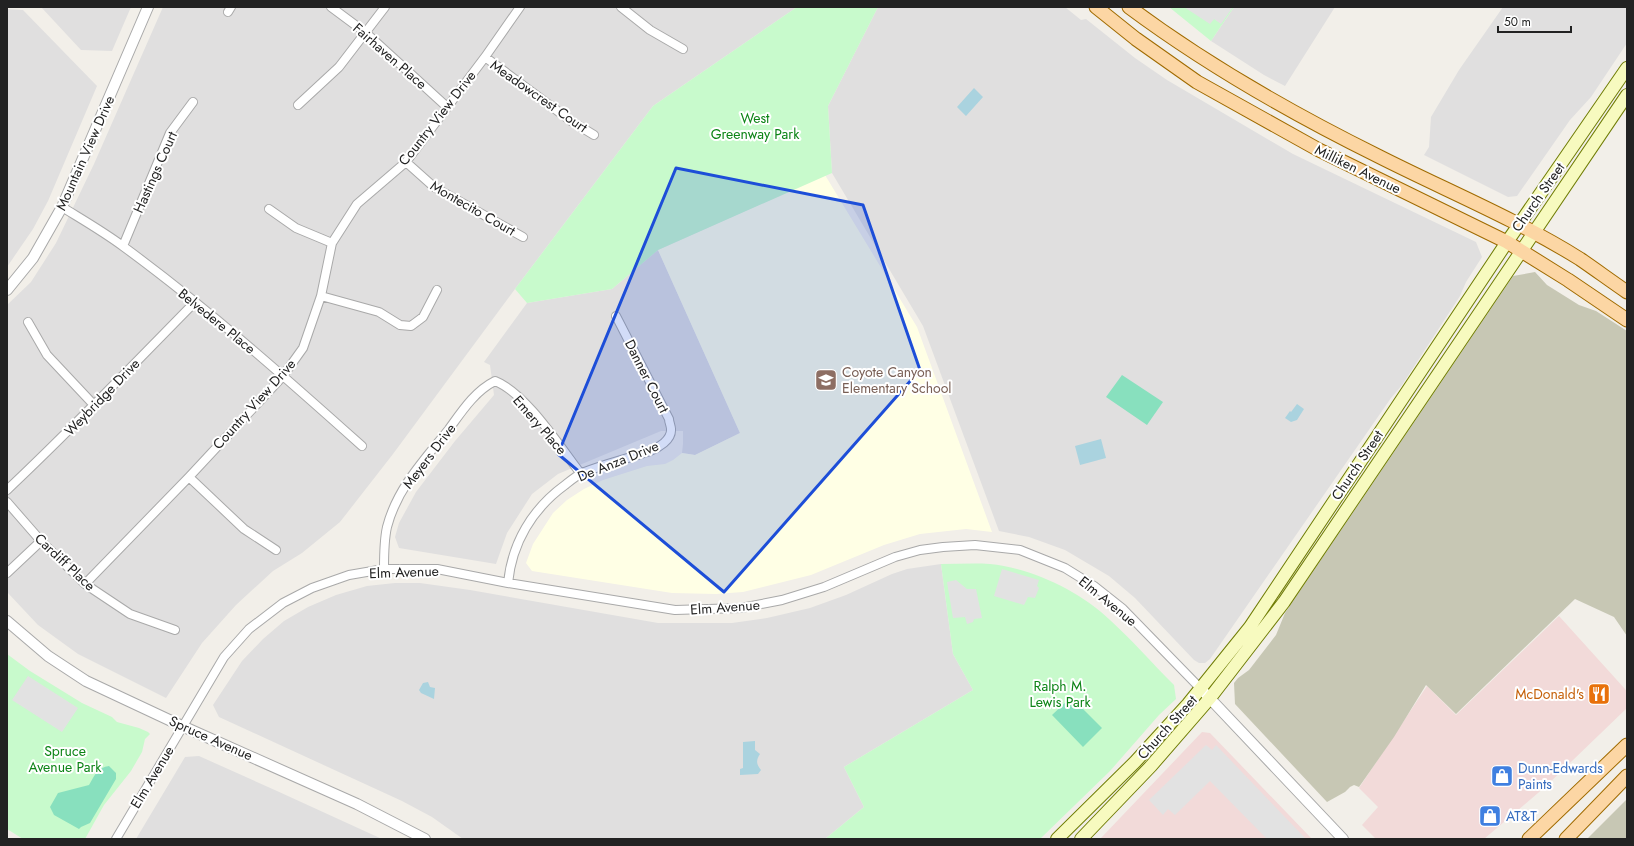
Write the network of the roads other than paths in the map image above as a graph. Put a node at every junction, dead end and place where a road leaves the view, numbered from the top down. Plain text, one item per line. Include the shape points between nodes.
1 (148, 7) edge
2 (331, 7) edge
3 (386, 7) edge
4 (520, 7) edge
5 (621, 7) edge
6 (1096, 7) edge
7 (1129, 7) edge
8 (366, 33) junction
9 (683, 49) dead end
10 (485, 57) junction
11 (1627, 68) edge
12 (1627, 96) edge
13 (193, 102) dead end
14 (298, 105) dead end
15 (447, 107) junction
16 (594, 135) dead end
17 (406, 162) junction
18 (62, 207) junction
19 (269, 210) dead end
20 (1519, 225) junction
21 (1533, 234) junction
22 (523, 237) dead end
23 (1507, 242) junction
24 (332, 243) junction
25 (123, 246) junction
26 (1523, 251) junction
27 (7, 290) edge
28 (437, 290) dead end
29 (1627, 292) edge
30 (321, 296) junction
31 (195, 302) junction
32 (616, 316) dead end
33 (1627, 320) edge
34 (28, 322) dead end
35 (283, 376) junction
36 (495, 381) joint
37 (93, 404) junction
38 (668, 437) joint
39 (362, 446) dead end
40 (581, 474) junction
41 (189, 477) junction
42 (7, 490) edge
43 (7, 502) edge
44 (41, 541) junction
45 (276, 550) dead end
46 (384, 569) junction
47 (7, 573) edge
48 (508, 583) junction
49 (85, 584) junction
50 (7, 621) edge
51 (175, 630) dead end
52 (1201, 689) junction
53 (1210, 698) junction
54 (182, 726) junction
55 (1627, 745) edge
56 (1627, 776) edge
57 (116, 839) edge
58 (425, 839) edge
59 (1057, 839) edge
60 (1081, 839) edge
61 (1343, 839) edge
62 (1529, 839) edge
63 (1566, 839) edge

1 - 18 street, Mountain View Drive
2 - 8 street, Fairhaven Place
3 - 8 street
4 - 10 street, Country View Drive
5 - 9 street via 650,30
6 - 23 main road, Milliken Avenue via 1136,39 1198,82 1319,150
7 - 20 main road, Milliken Avenue via 1160,30 1264,96 1372,153
8 - 14 street via 339,66
8 - 15 street, Fairhaven Place
10 - 15 street, Country View Drive
10 - 16 street, Meadowcrest Court
11 - 20 main road, Church Street
12 - 21 main road, Church Street
13 - 25 street, Hastings Court via 170,133
15 - 17 street, Country View Drive
17 - 22 street, Montecito Court via 434,187
17 - 24 street, Country View Drive via 357,204
18 - 25 street, Belvedere Place
18 - 27 street, Mountain View Drive via 33,258
19 - 24 street via 296,228
20 - 21 main road, Milliken Avenue
20 - 23 main road, Church Street
21 - 26 main road, Church Street
21 - 29 main road, Milliken Avenue via 1579,259
23 - 26 main road, Milliken Avenue
23 - 52 main road, Church Street via 1250,627
24 - 30 street, Country View Drive
25 - 31 street, Belvedere Place
26 - 33 main road, Milliken Avenue
26 - 53 main road, Church Street via 1284,602
28 - 30 street via 423,317 411,326 400,325 379,312
30 - 35 street, Country View Drive via 303,348
31 - 35 street, Belvedere Place
31 - 37 street, Weybridge Drive
32 - 38 street, Danner Court via 668,419 672,429
34 - 37 street via 47,355
35 - 39 street, Belvedere Place
35 - 41 street, Country View Drive
36 - 40 street, Emery Place via 503,384 520,399
36 - 46 street, Meyers Drive via 485,386 470,401 409,478 387,527
37 - 42 street, Weybridge Drive via 58,442
38 - 40 street, De Anza Drive via 660,447
40 - 48 street, De Anza Drive via 536,510 514,551
41 - 45 street via 244,529
41 - 49 street, Country View Drive
43 - 44 street, Cardiff Place
44 - 47 street
44 - 49 street, Cardiff Place
46 - 48 street, Elm Avenue via 437,568
46 - 54 street, Elm Avenue via 350,575 312,588 283,603 249,629 224,657
48 - 52 street, Elm Avenue via 676,610 741,608 782,600 824,587 895,557 920,550 975,545 1020,550 1065,568 1094,586 1123,609
49 - 51 street, Cardiff Place via 130,614
50 - 54 street, Spruce Avenue via 48,656 81,677
52 - 53 street, Elm Avenue
52 - 59 main road, Church Street via 1135,762
53 - 60 main road, Church Street via 1151,766
53 - 61 street, Elm Avenue
54 - 57 street, Elm Avenue
54 - 58 street, Spruce Avenue via 357,804
55 - 62 main road
56 - 63 main road

